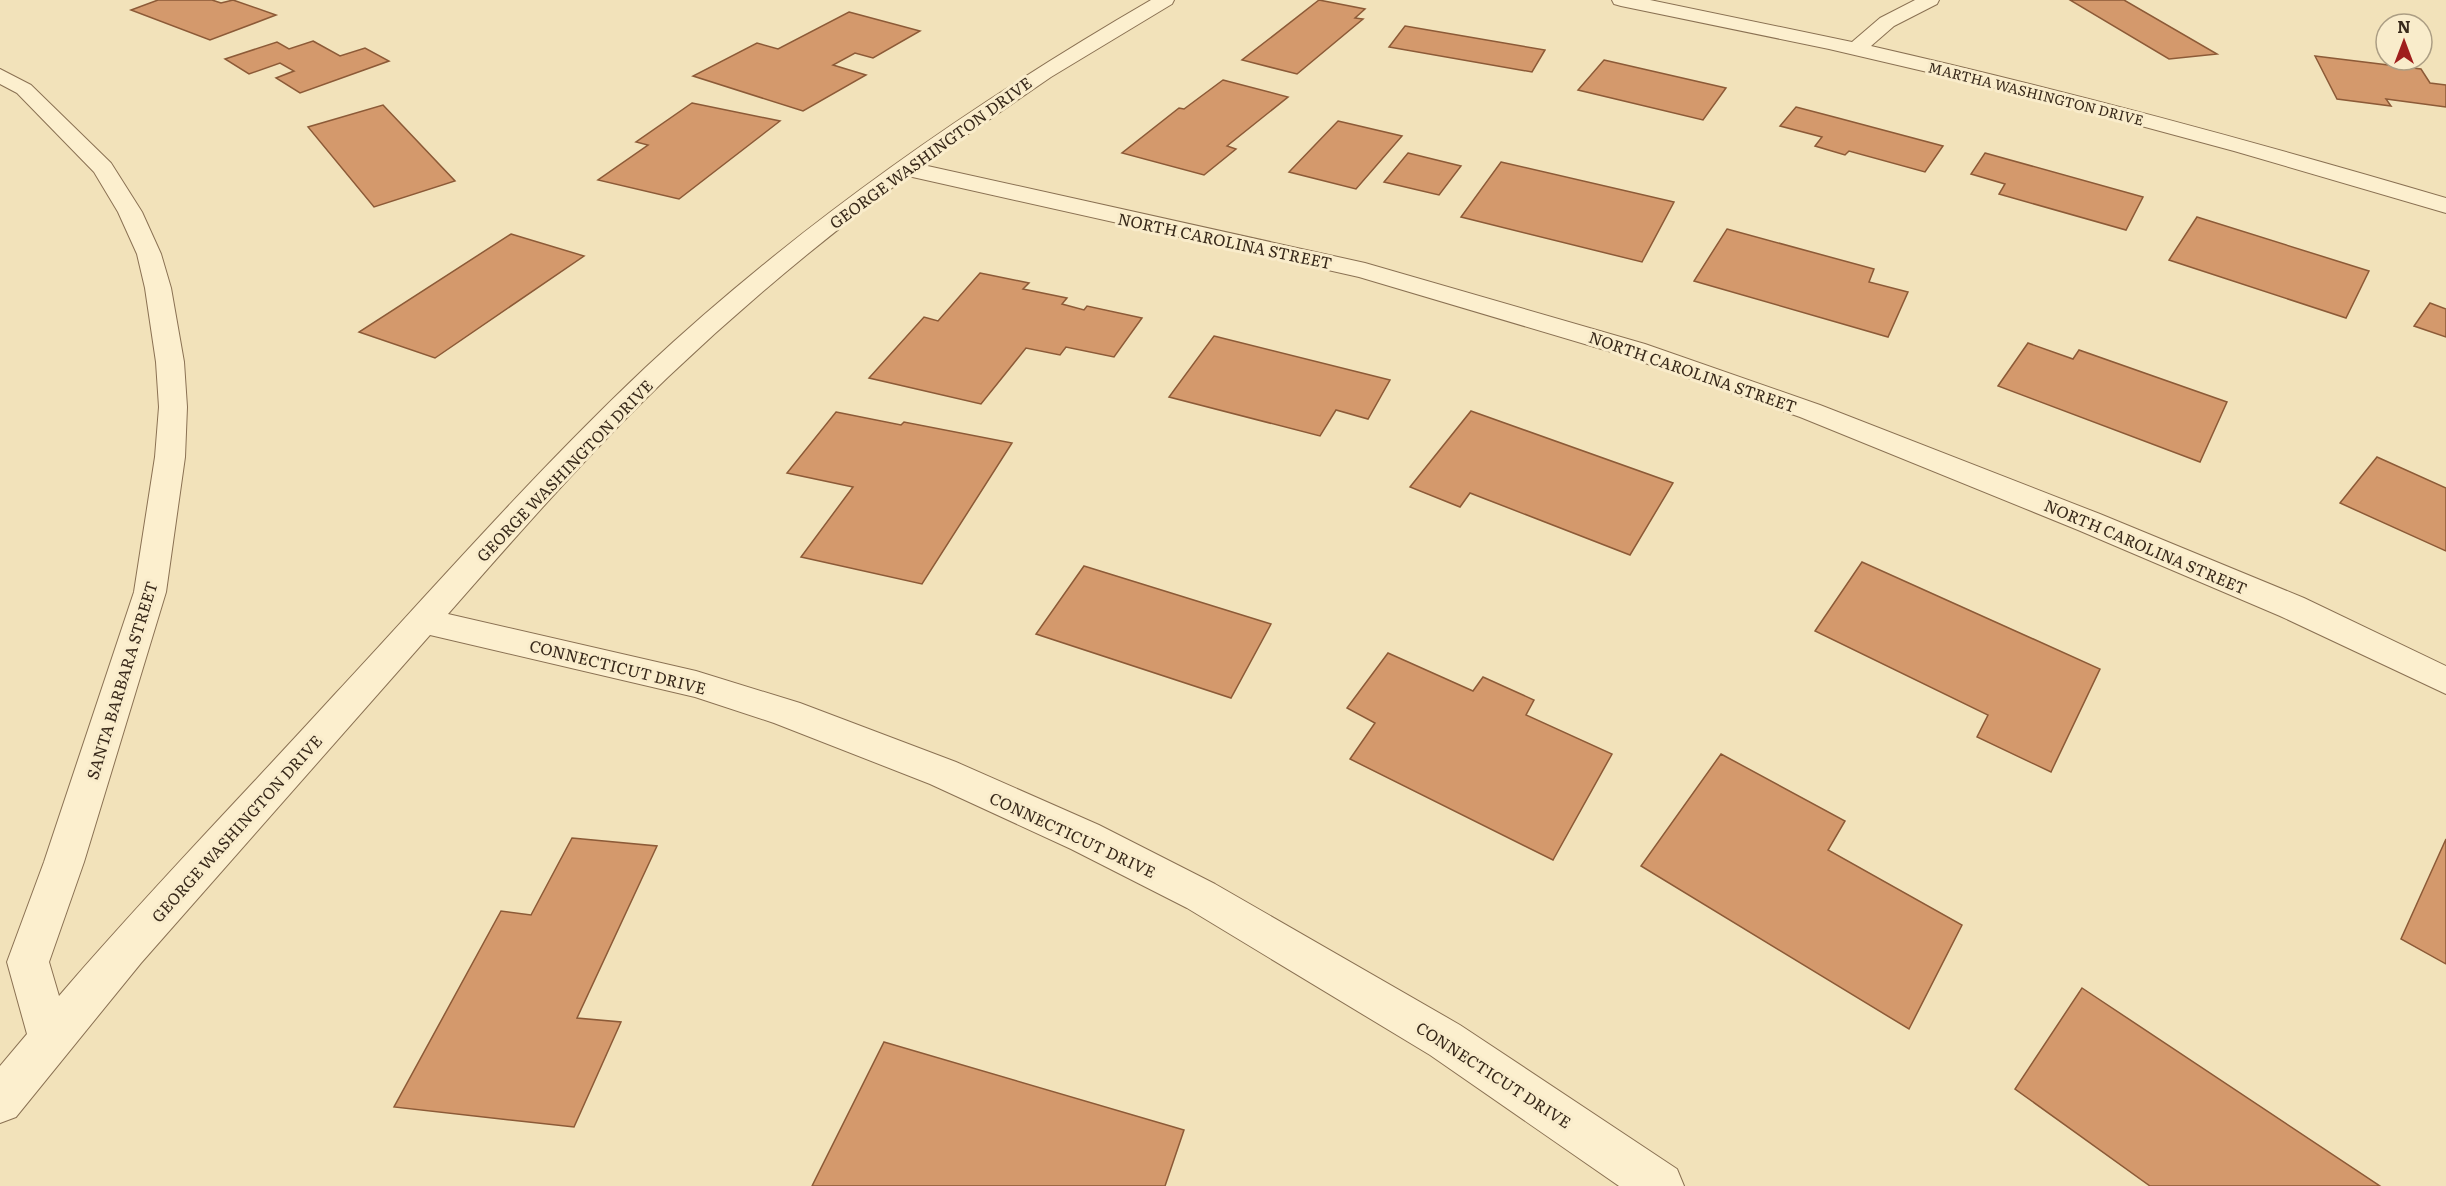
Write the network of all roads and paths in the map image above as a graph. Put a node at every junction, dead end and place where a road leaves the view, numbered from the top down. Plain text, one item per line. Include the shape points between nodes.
1 (1165, 0) edge
2 (1621, 0) edge
3 (1930, 0) edge
4 (1857, 48) junction
5 (0, 75) edge
6 (904, 168) junction
7 (2446, 206) edge
8 (423, 621) junction
9 (2446, 681) edge
10 (50, 1038) junction
11 (0, 1101) edge
12 (1660, 1186) edge

1 - 6 street, GEORGE WASHINGTON DRIVE via 1032,79
2 - 4 street, MARTHA WASHINGTON DRIVE
3 - 4 street via 1887,22
4 - 7 street, MARTHA WASHINGTON DRIVE via 2173,128
5 - 10 street, SANTA BARBARA STREET via 31,96 104,168 130,212 149,254 158,288 173,407 170,457 150,592 68,852 28,962
6 - 8 street, GEORGE WASHINGTON DRIVE via 703,330 607,422
6 - 9 street, NORTH CAROLINA STREET via 1365,271 1635,350 1810,411 2089,522 2292,607
8 - 10 street, GEORGE WASHINGTON DRIVE
8 - 12 street, CONNECTICUT DRIVE via 696,684 787,713 943,773 1085,837 1201,896 1445,1040
10 - 11 street

